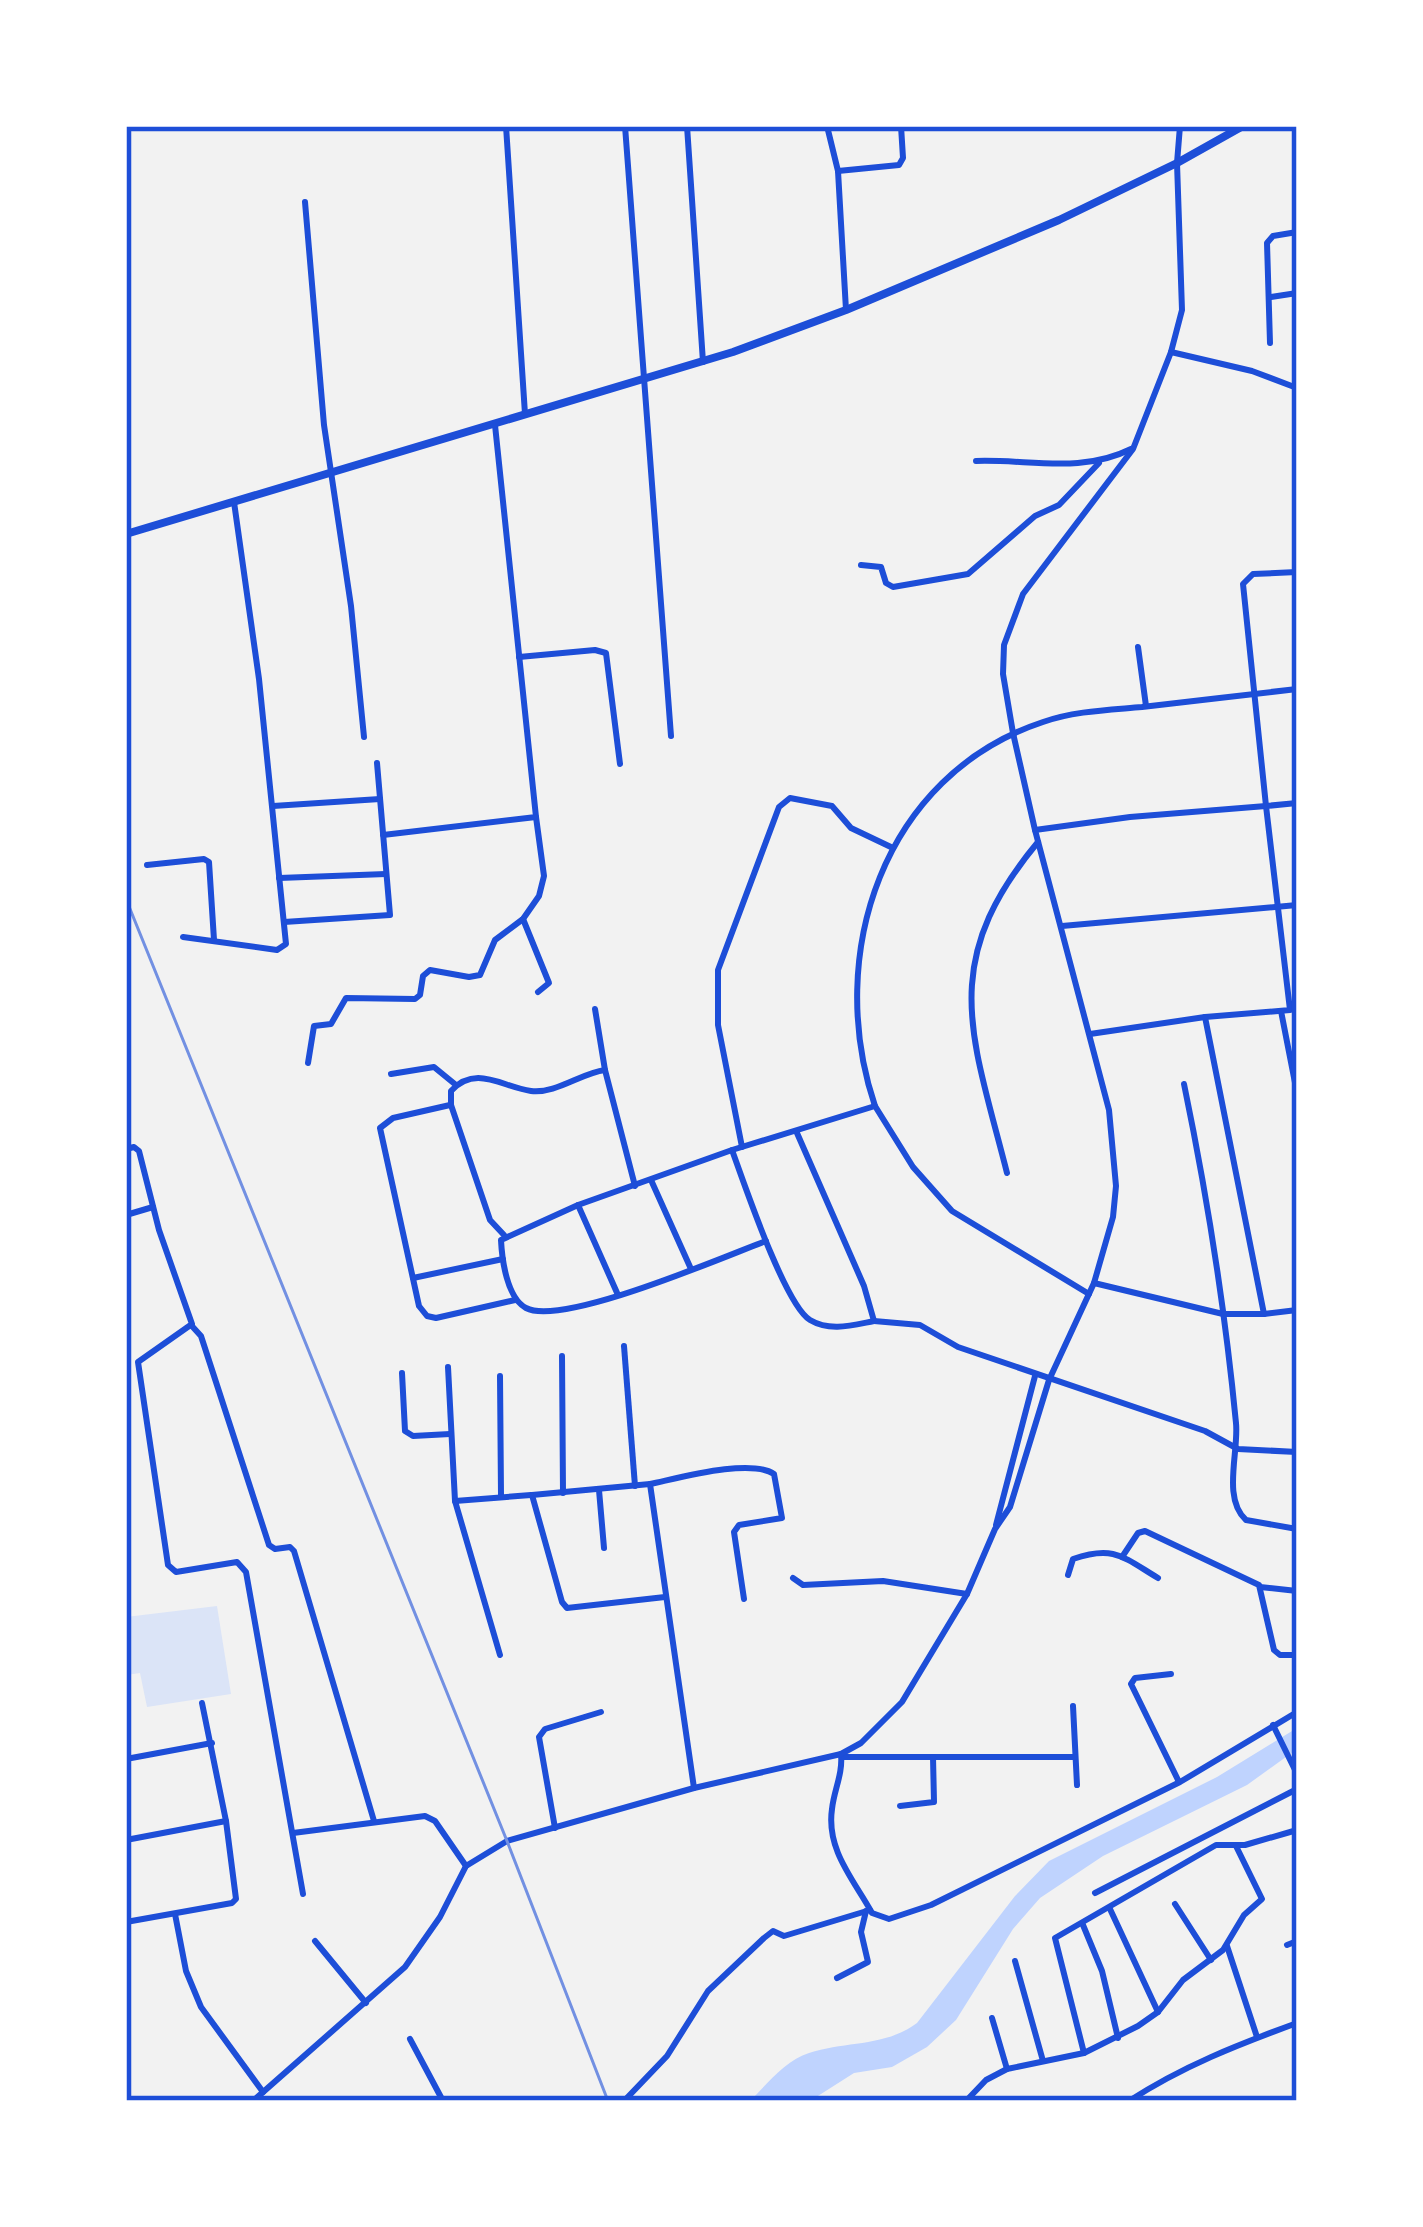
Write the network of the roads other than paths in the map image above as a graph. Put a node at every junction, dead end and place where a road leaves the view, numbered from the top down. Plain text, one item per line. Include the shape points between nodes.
1 (506, 126) edge
2 (625, 126) edge
3 (687, 126) edge
4 (827, 126) edge
5 (902, 126) edge
6 (1180, 126) edge
7 (1243, 126) edge
8 (1177, 163) junction
9 (838, 171) junction
10 (305, 202) dead end
11 (1297, 232) edge
12 (1297, 293) edge
13 (1271, 297) junction
14 (846, 310) junction
15 (1270, 343) dead end
16 (1171, 352) junction
17 (704, 362) junction
18 (644, 379) junction
19 (1297, 388) edge
20 (525, 414) junction
21 (495, 425) junction
22 (1133, 448) junction
23 (976, 461) dead end
24 (1099, 463) junction
25 (329, 472) junction
26 (234, 502) junction
27 (126, 534) edge
28 (861, 565) dead end
29 (1297, 572) edge
30 (1138, 647) dead end
31 (518, 657) junction
32 (1297, 689) edge
33 (1253, 694) junction
34 (1146, 706) junction
35 (1013, 733) junction
36 (671, 736) dead end
37 (364, 737) dead end
38 (377, 763) dead end
39 (620, 764) dead end
40 (380, 799) junction
41 (1297, 803) edge
42 (272, 806) junction
43 (1266, 806) junction
44 (536, 817) junction
45 (1035, 830) junction
46 (383, 835) junction
47 (1038, 842) junction
48 (893, 848) junction
49 (147, 865) dead end
50 (386, 874) junction
51 (280, 878) junction
52 (1297, 905) edge
53 (1280, 907) junction
54 (524, 919) junction
55 (284, 922) junction
56 (1061, 926) junction
57 (183, 937) dead end
58 (214, 940) junction
59 (538, 992) dead end
60 (595, 1009) dead end
61 (1289, 1010) edge
62 (1204, 1017) junction
63 (1090, 1034) junction
64 (308, 1063) dead end
65 (605, 1070) junction
66 (392, 1074) dead end
67 (1184, 1084) dead end
68 (456, 1085) junction
69 (1297, 1093) edge
70 (451, 1105) junction
71 (875, 1106) junction
72 (797, 1133) junction
73 (742, 1147) junction
74 (126, 1149) edge
75 (731, 1150) junction
76 (1007, 1173) dead end
77 (651, 1180) junction
78 (635, 1186) junction
79 (578, 1205) junction
80 (152, 1207) junction
81 (126, 1215) edge
82 (504, 1235) junction
83 (766, 1241) junction
84 (503, 1259) junction
85 (691, 1269) junction
86 (413, 1278) junction
87 (1094, 1283) junction
88 (618, 1294) junction
89 (1089, 1294) junction
90 (515, 1300) junction
91 (1297, 1310) edge
92 (1223, 1314) junction
93 (1264, 1314) junction
94 (874, 1321) junction
95 (191, 1325) junction
96 (624, 1346) dead end
97 (562, 1356) dead end
98 (448, 1367) dead end
99 (402, 1373) dead end
100 (1035, 1375) junction
101 (500, 1376) dead end
102 (1048, 1380) junction
103 (451, 1434) junction
104 (1238, 1449) junction
105 (1297, 1452) edge
106 (650, 1484) junction
107 (634, 1486) junction
108 (599, 1490) junction
109 (563, 1493) junction
110 (532, 1495) junction
111 (501, 1496) junction
112 (455, 1501) junction
113 (995, 1529) junction
114 (1297, 1529) edge
115 (604, 1548) dead end
116 (1123, 1557) junction
117 (1068, 1575) dead end
118 (1158, 1578) dead end
119 (793, 1579) dead end
120 (1260, 1587) junction
121 (1297, 1592) edge
122 (967, 1594) junction
123 (665, 1597) junction
124 (745, 1599) dead end
125 (500, 1655) dead end
126 (1297, 1655) edge
127 (1171, 1674) dead end
128 (202, 1703) dead end
129 (1072, 1706) dead end
130 (601, 1712) dead end
131 (1297, 1712) edge
132 (1275, 1729) junction
133 (212, 1743) junction
134 (841, 1755) junction
135 (933, 1756) junction
136 (1076, 1756) junction
137 (126, 1759) edge
138 (1297, 1774) edge
139 (1180, 1782) junction
140 (1077, 1785) dead end
141 (694, 1788) junction
142 (1297, 1789) edge
143 (901, 1806) dead end
144 (226, 1821) junction
145 (374, 1821) junction
146 (555, 1828) junction
147 (1297, 1830) edge
148 (293, 1833) junction
149 (126, 1840) edge
150 (1236, 1846) junction
151 (466, 1865) junction
152 (1095, 1893) dead end
153 (303, 1894) dead end
154 (1174, 1904) dead end
155 (1110, 1909) junction
156 (868, 1911) junction
157 (175, 1914) junction
158 (126, 1922) edge
159 (1083, 1925) junction
160 (315, 1940) dead end
161 (1297, 1941) edge
162 (1287, 1945) dead end
163 (1227, 1946) junction
164 (1211, 1960) junction
165 (1015, 1961) dead end
166 (836, 1978) dead end
167 (365, 2003) junction
168 (1158, 2012) junction
169 (992, 2018) dead end
170 (1297, 2023) edge
171 (1257, 2037) junction
172 (410, 2038) dead end
173 (1118, 2038) junction
174 (1084, 2053) junction
175 (1043, 2062) junction
176 (1007, 2069) junction
177 (263, 2092) junction
178 (255, 2100) edge
179 (1131, 2100) edge
180 (443, 2101) edge
181 (625, 2101) edge
182 (966, 2101) edge

1 - 20 street
2 - 18 street
3 - 17 street
4 - 9 street
5 - 9 street via 899,165
6 - 8 street
7 - 8 main road
8 - 14 main road
8 - 16 street via 1182,294
9 - 14 street
10 - 25 street
11 - 13 street via 1267,243
12 - 13 street
13 - 15 street
14 - 17 main road
16 - 19 street
16 - 22 street
17 - 18 main road
18 - 20 main road
18 - 36 street
20 - 21 main road
21 - 25 main road
21 - 31 street
22 - 24 street
22 - 35 street via 1014,614 1003,657
23 - 24 street
24 - 28 street via 1059,505 963,577 893,587 880,567
25 - 26 main road
25 - 37 street
26 - 27 main road
26 - 42 street
29 - 33 street via 1244,580
30 - 34 street
31 - 39 street via 606,653
31 - 44 street
32 - 33 street
33 - 34 street
33 - 43 street
34 - 35 street via 1056,718
35 - 45 street
35 - 48 street via 966,759
38 - 40 street
40 - 42 street
40 - 46 street
41 - 43 street
42 - 51 street
43 - 45 street
43 - 53 street
44 - 46 street
44 - 54 street via 544,876
45 - 47 street
46 - 50 street
47 - 56 street
47 - 76 street via 993,902 970,987
48 - 71 street via 858,950 857,1004
48 - 73 street via 851,829 832,806 790,798 779,807 718,970 718,1025
49 - 58 street via 206,860
50 - 51 street
50 - 55 street via 390,914
51 - 55 street
52 - 53 street
53 - 56 street
53 - 61 street
54 - 59 street via 549,983
54 - 64 street via 495,940 476,977 426,970 416,999 344,1000 331,1024 314,1026
55 - 58 street via 282,949
56 - 63 street
57 - 58 street
60 - 65 street
61 - 62 street
61 - 69 street
62 - 63 street
62 - 93 street
63 - 87 street via 1115,1147 1113,1216
65 - 68 street via 542,1091 489,1078
65 - 78 street
66 - 68 street via 434,1067
67 - 92 street
68 - 70 street
70 - 82 street via 490,1220
70 - 86 street via 380,1128
71 - 72 street
71 - 89 street via 952,1211
72 - 73 street
72 - 94 street
73 - 75 street
74 - 80 street via 139,1151
75 - 77 street
75 - 83 street
77 - 78 street
77 - 85 street
78 - 79 street
79 - 82 street
79 - 88 street
80 - 81 street
80 - 95 street
82 - 84 street
83 - 85 street
83 - 94 street via 806,1318 837,1327
84 - 86 street
84 - 90 street
85 - 88 street
86 - 90 street via 418,1306 430,1318
87 - 89 street
87 - 92 street
88 - 90 street via 548,1314
89 - 102 street
91 - 93 street
92 - 93 street
92 - 104 street
94 - 100 street via 920,1324
95 - 145 street via 269,1545 294,1552
95 - 148 street via 138,1362 168,1564 176,1572 244,1567
96 - 107 street
97 - 109 street
98 - 103 street
99 - 103 street via 405,1431
100 - 102 street
100 - 113 street
101 - 111 street
102 - 104 street
102 - 113 street via 1010,1507
103 - 112 street
104 - 105 street
104 - 114 street via 1234,1496 1242,1517
106 - 107 street
106 - 123 street
106 - 124 street via 719,1471 774,1474 781,1520 734,1532
107 - 108 street
108 - 109 street
108 - 115 street
109 - 110 street
110 - 111 street
110 - 123 street via 565,1606
111 - 112 street
112 - 125 street
113 - 122 street
116 - 117 street via 1100,1550 1075,1558
116 - 118 street
116 - 120 street via 1145,1531
119 - 122 street
120 - 121 street
120 - 126 street via 1274,1650
122 - 134 street via 890,1718
123 - 141 street
127 - 139 street via 1131,1684
128 - 133 street
129 - 136 street
130 - 146 street via 540,1735
131 - 132 street
132 - 138 street
132 - 139 street
133 - 137 street
133 - 144 street
134 - 135 street
134 - 141 street
134 - 156 street via 833,1844
135 - 136 street
135 - 143 street via 934,1802
136 - 140 street
139 - 156 street via 931,1905 889,1918
141 - 146 street
142 - 152 street
144 - 149 street
144 - 157 street via 236,1899
145 - 148 street
145 - 151 street via 429,1817
146 - 151 street via 507,1841
147 - 150 street
148 - 153 street
150 - 155 street via 1206,1850
150 - 163 street via 1262,1898
151 - 167 street via 424,1943
154 - 164 street
155 - 159 street
155 - 168 street
156 - 166 street via 861,1932 868,1962
156 - 181 street via 764,1938 708,1991 667,2056
157 - 158 street
157 - 177 street via 201,2007
159 - 173 street
159 - 174 street via 1054,1943
160 - 167 street
161 - 162 street
163 - 164 street
163 - 171 street
164 - 168 street
165 - 175 street
167 - 177 street
168 - 173 street
169 - 176 street
170 - 171 street
171 - 179 street
172 - 180 street
173 - 174 street
174 - 175 street
175 - 176 street
176 - 182 street
177 - 178 street

